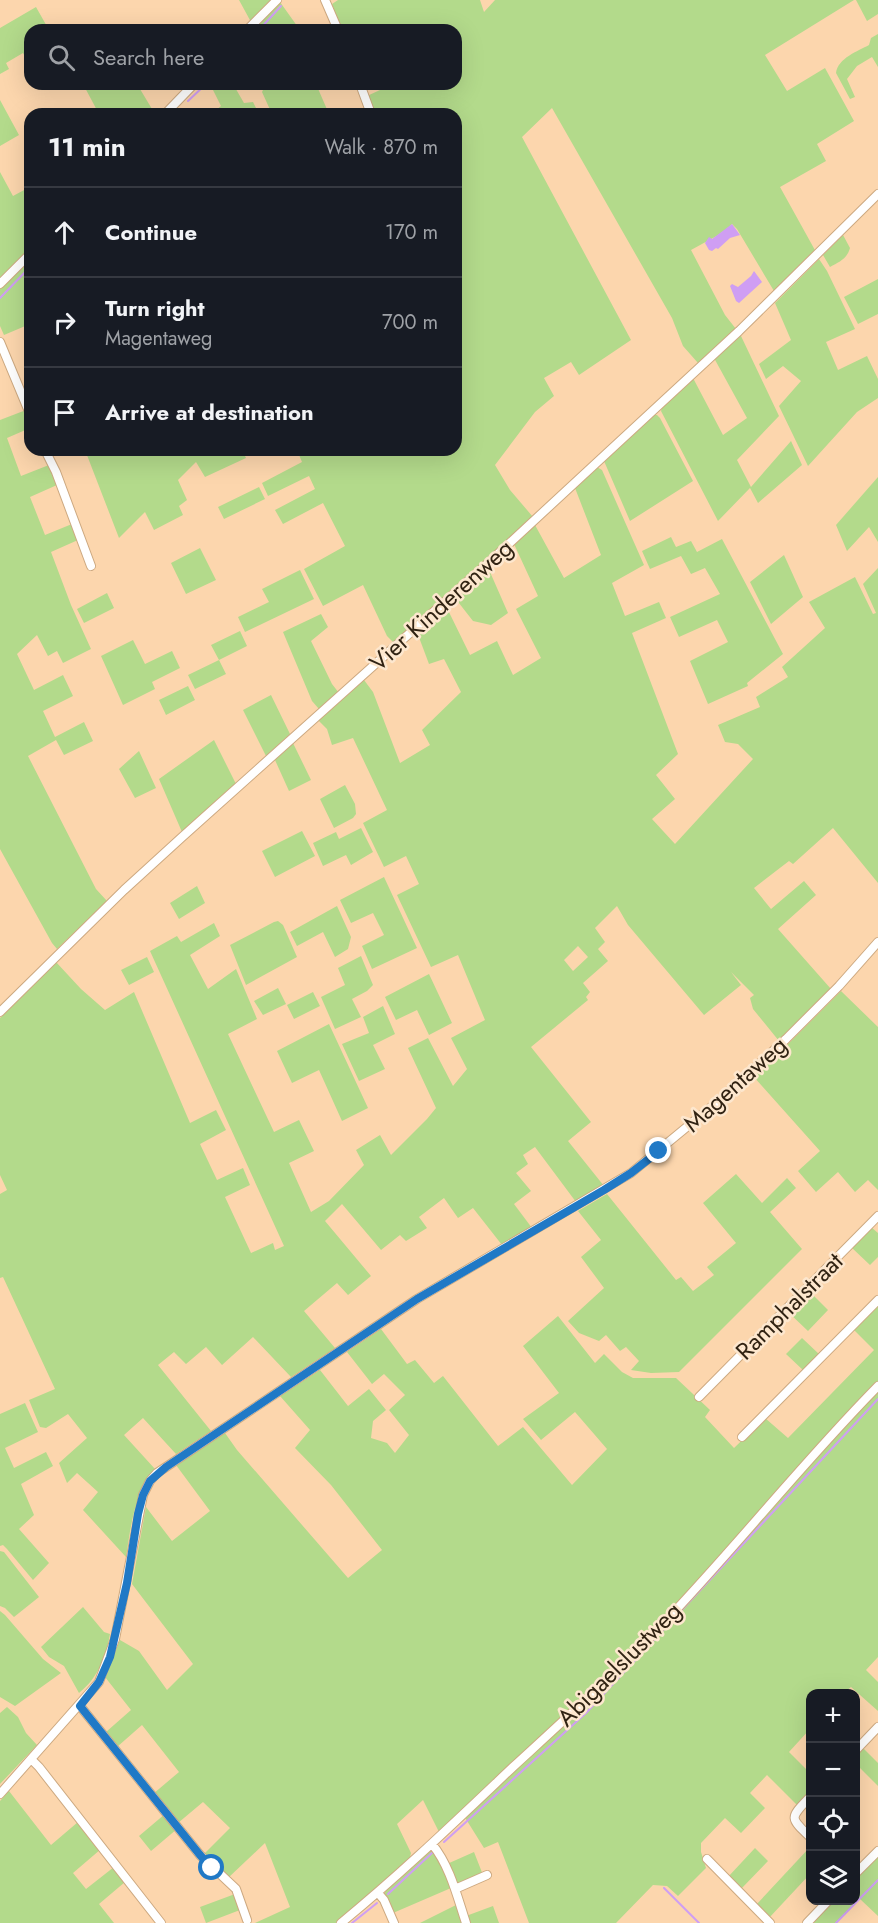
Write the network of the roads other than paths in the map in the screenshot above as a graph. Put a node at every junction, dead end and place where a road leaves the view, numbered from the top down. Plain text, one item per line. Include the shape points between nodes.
1 (277, 0) edge
2 (325, 0) edge
3 (253, 24) edge
4 (335, 24) edge
5 (188, 90) edge
6 (362, 90) edge
7 (171, 108) edge
8 (369, 108) edge
9 (878, 194) edge
10 (24, 260) edge
11 (0, 284) edge
12 (0, 342) edge
13 (24, 400) edge
14 (48, 456) edge
15 (91, 566) dead end
16 (878, 942) edge
17 (0, 1012) edge
18 (878, 1216) edge
19 (878, 1300) edge
20 (878, 1386) edge
21 (699, 1397) dead end
22 (742, 1437) dead end
23 (80, 1706) junction
24 (878, 1727) edge
25 (860, 1745) edge
26 (31, 1759) junction
27 (0, 1794) edge
28 (806, 1801) edge
29 (806, 1833) edge
30 (432, 1844) junction
31 (878, 1851) edge
32 (707, 1859) dead end
33 (860, 1868) edge
34 (487, 1875) dead end
35 (455, 1889) junction
36 (378, 1893) junction
37 (824, 1905) edge
38 (247, 1920) dead end
39 (161, 1923) edge
40 (341, 1923) edge
41 (394, 1923) edge
42 (466, 1923) edge
43 (770, 1923) edge
44 (807, 1923) edge

1 - 3 street
2 - 4 street
5 - 7 street
6 - 8 street
9 - 17 street, Vier Kinderenweg via 741,330 124,890
10 - 11 street
12 - 13 street
14 - 15 street
16 - 23 street, Magentaweg via 786,1039 631,1173 417,1299 158,1473 143,1495 138,1514 110,1657 99,1682
18 - 21 street, Ramphalstraat
19 - 22 street
20 - 30 street, Abigaelslustweg via 658,1629
23 - 26 street, Magentaweg
23 - 38 street via 200,1855 236,1889
24 - 25 street
26 - 27 street, Magentaweg
26 - 39 street
28 - 29 street via 794,1818
30 - 35 street
30 - 36 street, Abigaelslustweg
31 - 33 street
32 - 43 street
34 - 35 street
35 - 42 street
36 - 40 street, Abigaelslustweg
36 - 41 street
37 - 44 street

